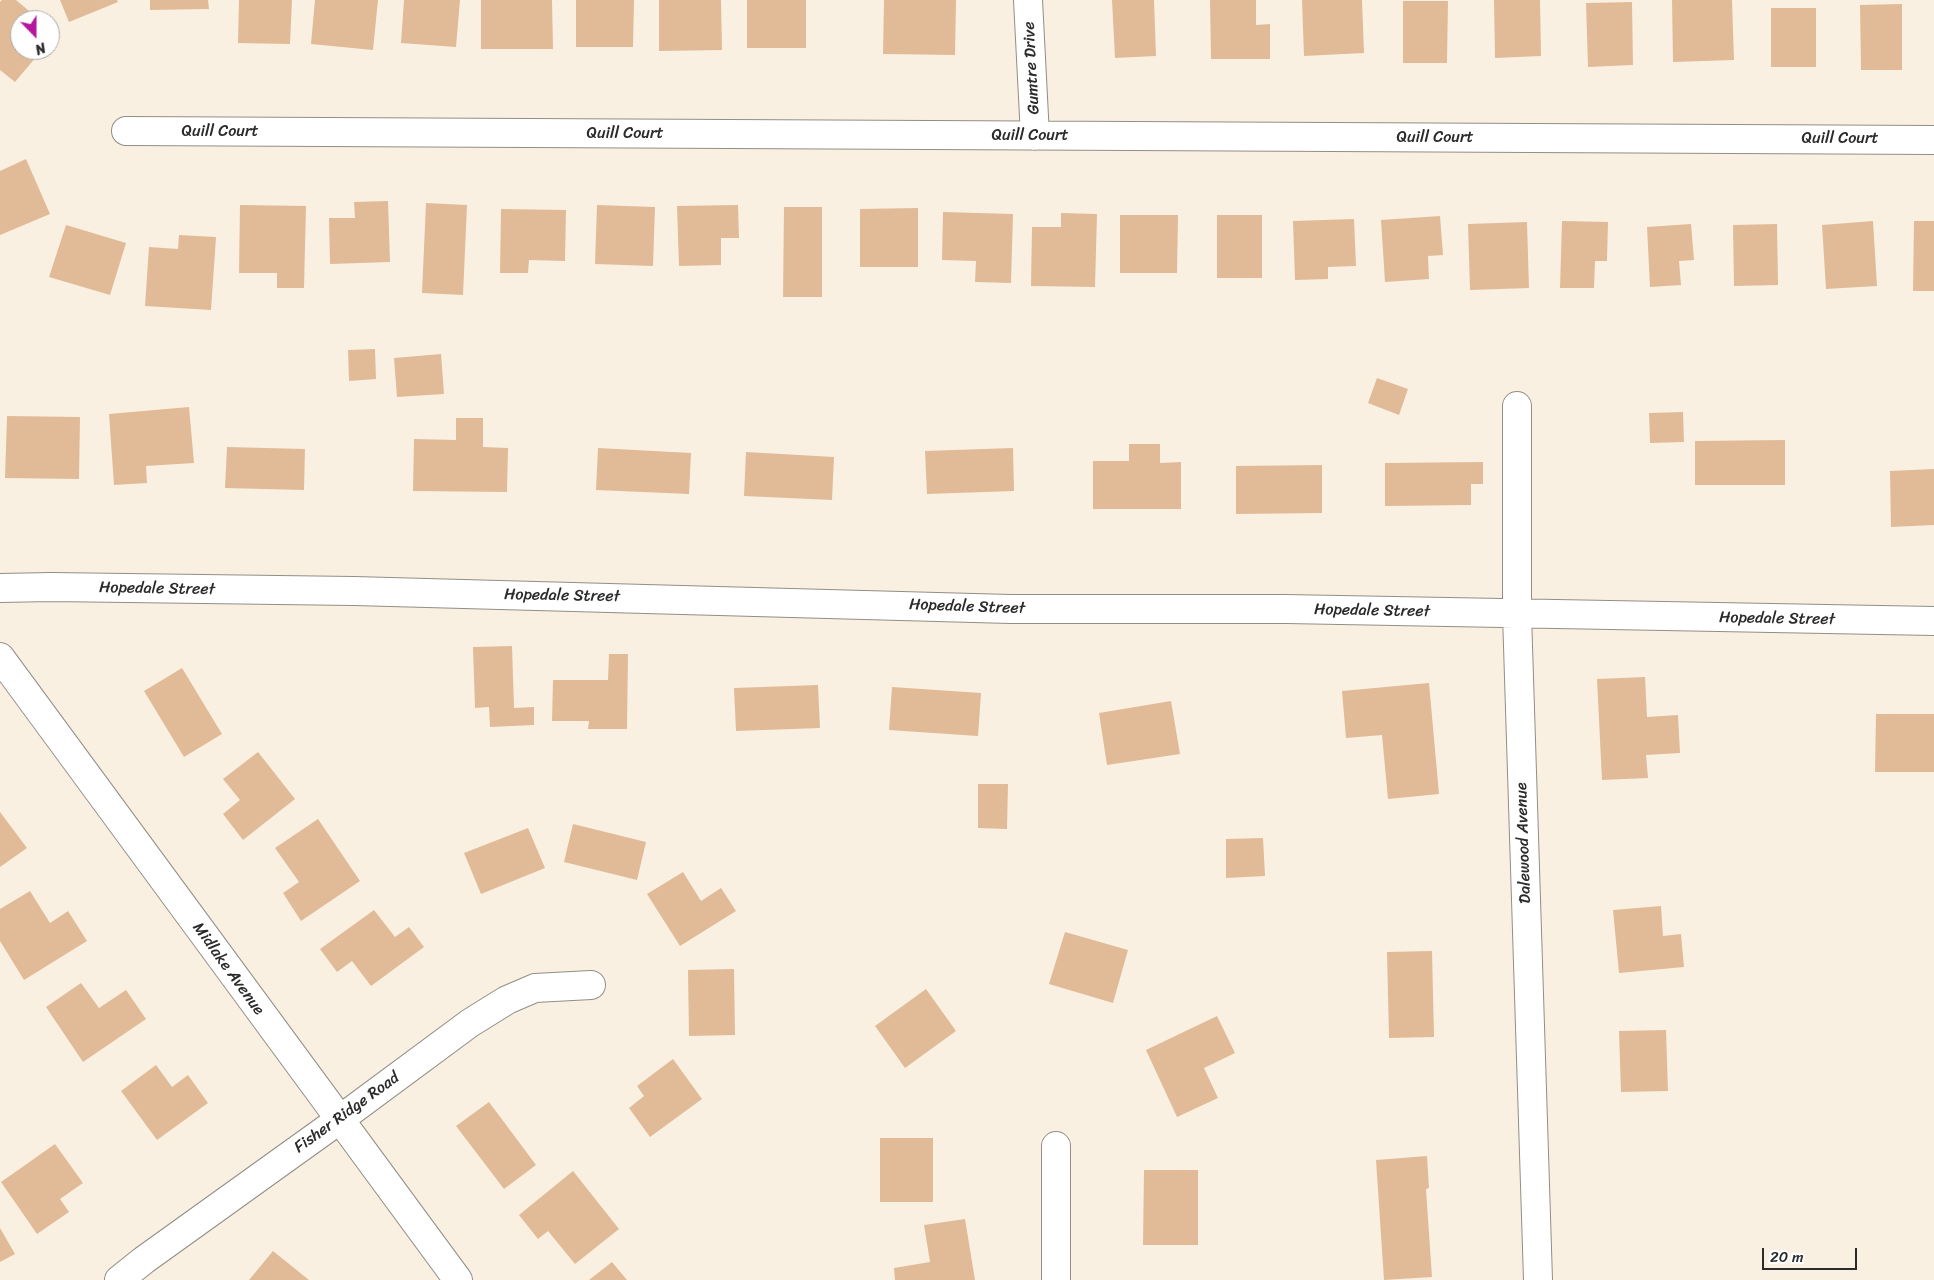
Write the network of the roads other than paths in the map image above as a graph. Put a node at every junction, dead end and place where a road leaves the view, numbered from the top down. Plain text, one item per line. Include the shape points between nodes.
1 (1028, 0) edge
2 (126, 131) dead end
3 (1035, 136) junction
4 (1934, 140) edge
5 (1517, 406) dead end
6 (0, 588) edge
7 (1517, 614) junction
8 (1934, 621) edge
9 (0, 657) edge
10 (591, 985) dead end
11 (339, 1120) junction
12 (1056, 1146) dead end
13 (119, 1280) edge
14 (458, 1280) edge
15 (1056, 1280) edge
16 (1538, 1280) edge

1 - 3 street, Gumtre Drive
2 - 3 street, Quill Court
3 - 4 street, Quill Court
5 - 7 street, Dalewood Avenue
6 - 7 street, Hopedale Street via 354,591 1010,609 1286,609
7 - 8 street, Hopedale Street
7 - 16 street, Dalewood Avenue
9 - 11 street, Midlake Avenue
10 - 11 street, Fisher Ridge Road via 535,988 507,1000 470,1023
11 - 13 street, Fisher Ridge Road
11 - 14 street, Midlake Avenue
12 - 15 street

